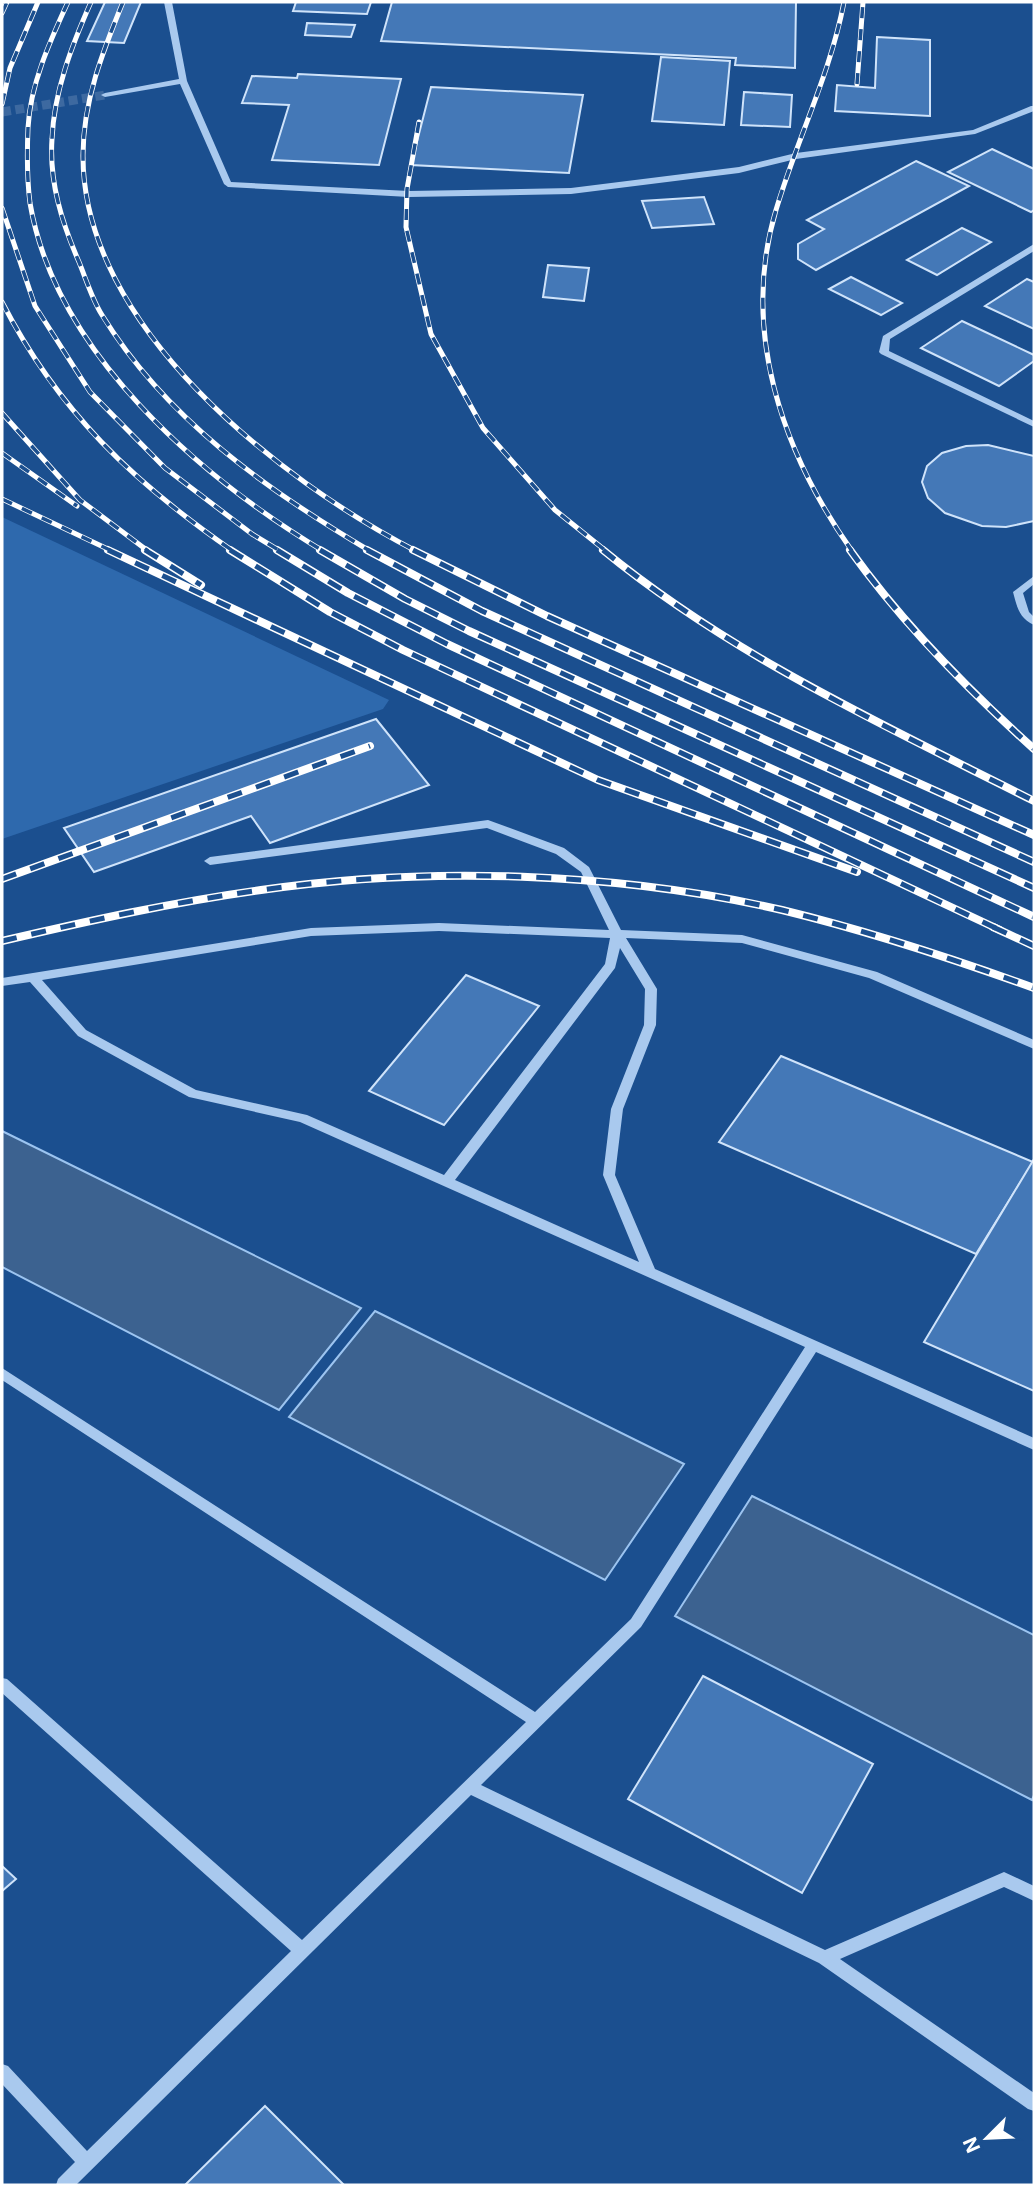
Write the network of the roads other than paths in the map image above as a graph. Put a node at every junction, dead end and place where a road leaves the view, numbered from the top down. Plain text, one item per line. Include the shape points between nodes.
1 (168, 2) edge
2 (183, 81) junction
3 (105, 95) tunnel mouth
4 (1034, 108) edge
5 (1034, 247) edge
6 (1034, 424) edge
7 (1034, 579) edge
8 (1034, 622) edge
9 (210, 861) dead end
10 (617, 934) junction
11 (33, 977) junction
12 (2, 982) edge
13 (1034, 1045) edge
14 (446, 1182) junction
15 (650, 1273) junction
16 (813, 1345) junction
17 (2, 1373) edge
18 (1034, 1444) edge
19 (2, 1684) edge
20 (537, 1721) junction
21 (469, 1787) junction
22 (1034, 1894) edge
23 (303, 1951) junction
24 (825, 1958) junction
25 (2, 2072) edge
26 (1034, 2103) edge
27 (87, 2163) junction
28 (64, 2185) edge

1 - 2 lane
2 - 3 lane
2 - 4 lane via 228,184 409,194 572,191 739,170 796,156 975,132
5 - 6 lane via 886,338 884,352
7 - 8 lane via 1018,592 1024,613
9 - 10 lane via 488,824 561,851 585,870
10 - 11 lane via 439,927 311,932
10 - 13 lane via 742,939 873,975
10 - 14 lane via 611,965
10 - 15 lane via 651,989 651,1001 650,1025 617,1109 610,1175
11 - 12 lane
11 - 14 lane via 82,1033 194,1094 303,1118
14 - 15 lane
15 - 16 lane
16 - 18 lane
16 - 20 lane via 636,1623
17 - 20 lane
19 - 23 lane
20 - 21 lane
21 - 23 lane
21 - 24 lane
22 - 24 lane via 1004,1878
23 - 27 lane
24 - 26 lane
25 - 27 lane
27 - 28 lane

